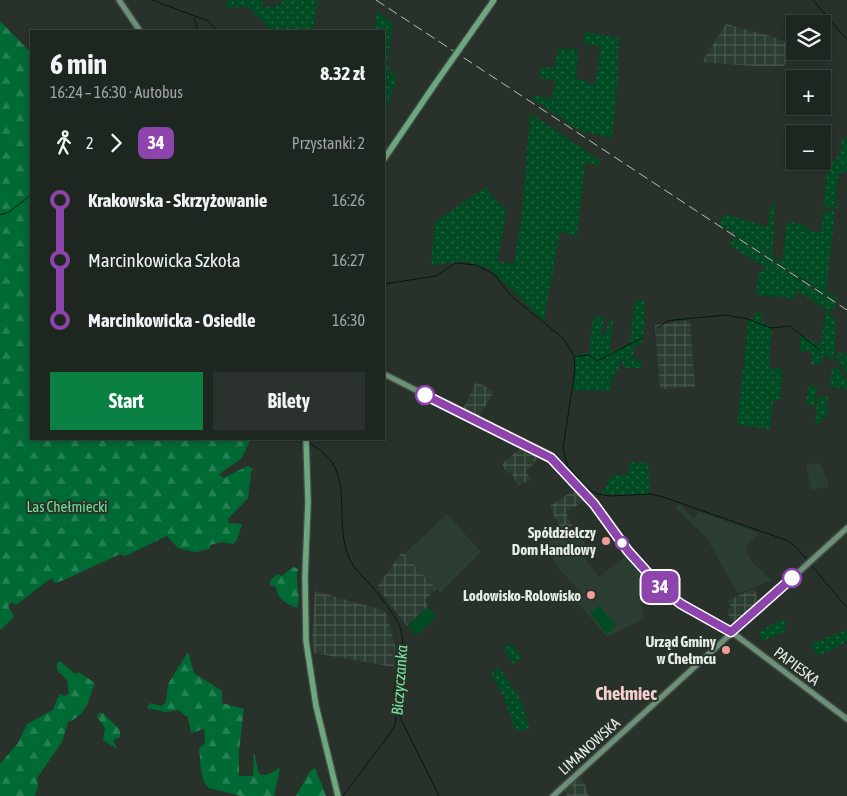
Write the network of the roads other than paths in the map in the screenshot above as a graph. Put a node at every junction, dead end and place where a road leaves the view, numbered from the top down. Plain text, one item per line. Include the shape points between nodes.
1 (119, 0) edge
2 (494, 0) edge
3 (139, 30) edge
4 (385, 156) edge
5 (385, 375) edge
6 (306, 440) edge
7 (847, 528) edge
8 (731, 632) junction
9 (847, 719) edge
10 (338, 794) edge
11 (553, 796) edge

1 - 3 street
2 - 4 main road, bridge
5 - 8 street, PAPIESKA via 551,458 594,504 628,551 664,591
6 - 10 main road via 308,658
7 - 8 street, LIMANOWSKA
8 - 9 street, PAPIESKA
8 - 11 street, LIMANOWSKA

